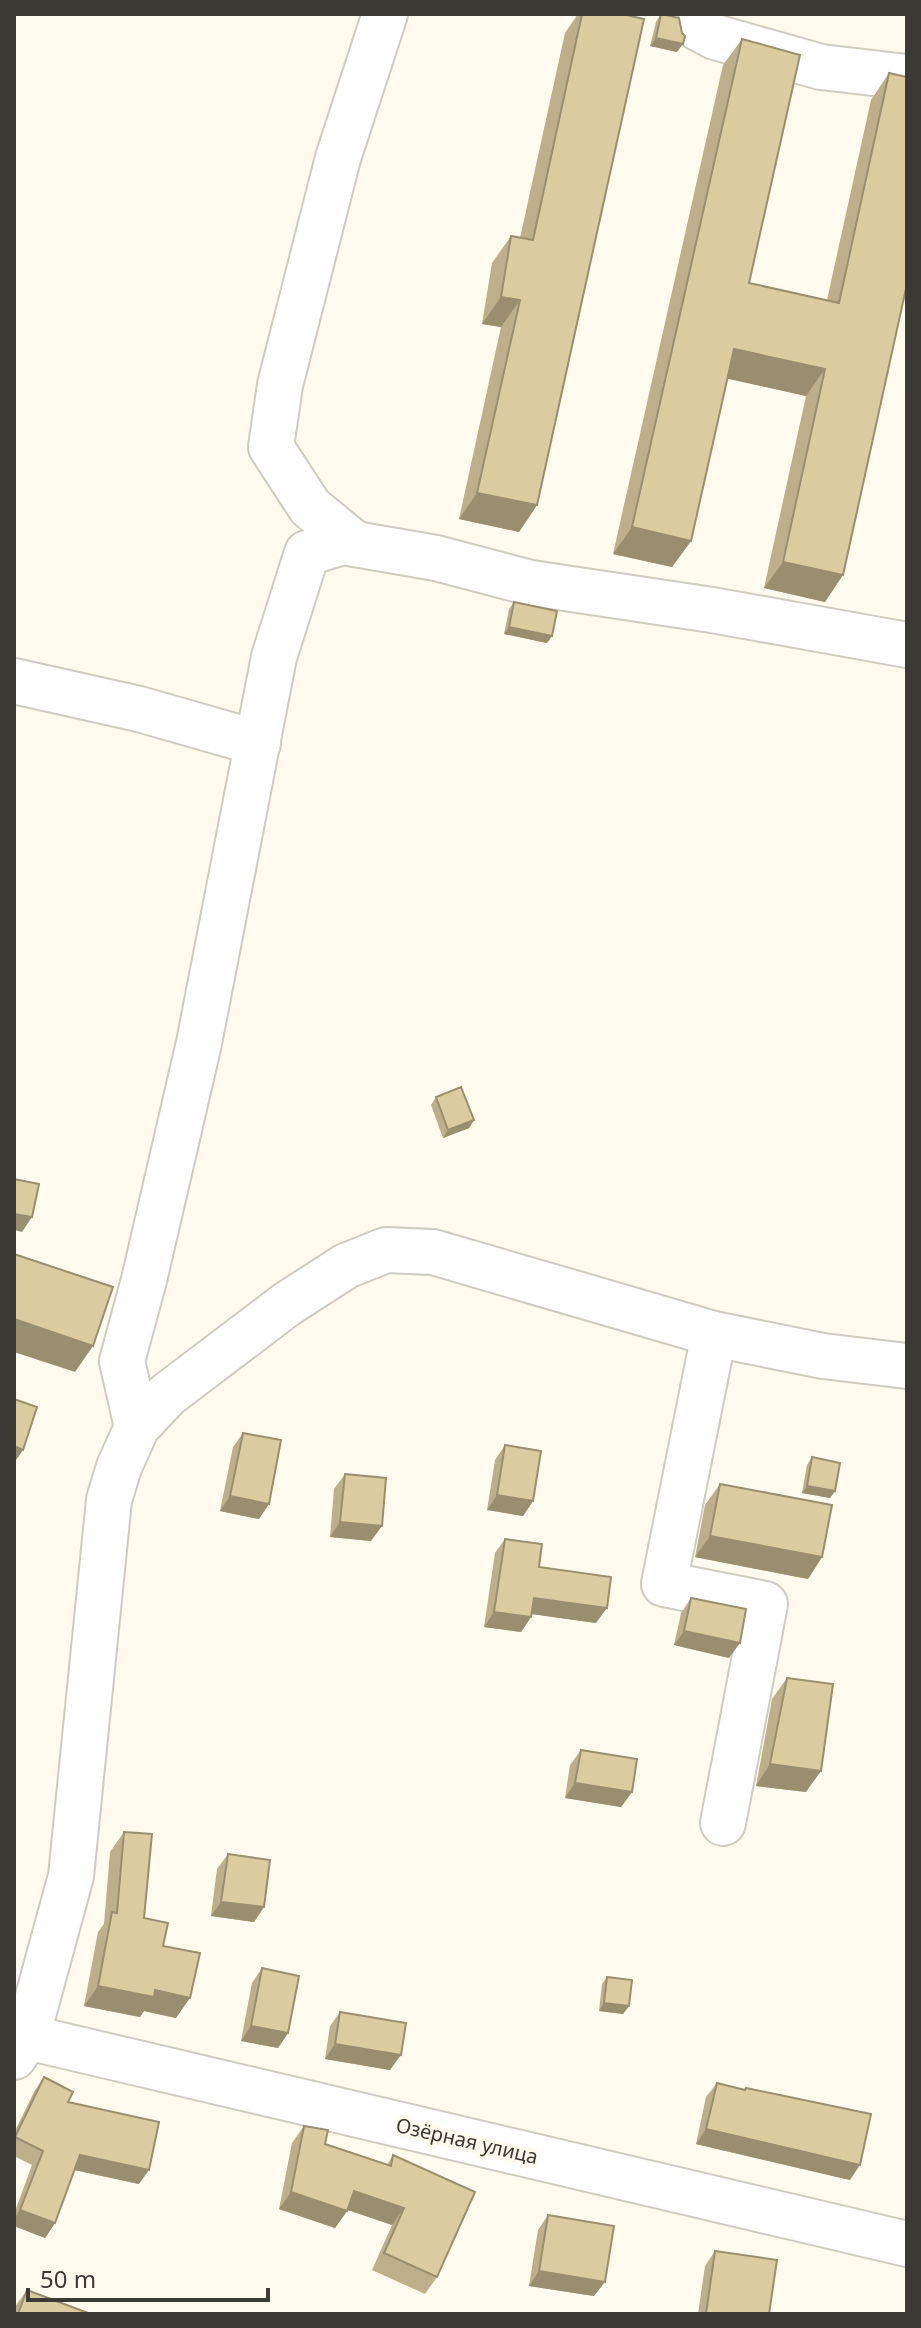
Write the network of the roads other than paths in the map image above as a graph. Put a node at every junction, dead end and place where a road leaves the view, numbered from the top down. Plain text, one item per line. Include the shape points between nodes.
1 (385, 14) edge
2 (698, 28) dead end
3 (907, 77) edge
4 (355, 544) junction
5 (907, 645) edge
6 (14, 681) edge
7 (258, 743) junction
8 (714, 1334) junction
9 (907, 1366) edge
10 (137, 1427) junction
11 (723, 1823) dead end
12 (21, 2047) edge
13 (907, 2244) edge

1 - 4 street via 338,158 280,385 271,447 310,507
2 - 3 street via 821,67
4 - 5 street via 531,583
4 - 7 street via 343,542 307,553 274,657
6 - 7 street
7 - 10 street via 199,1043 122,1361
8 - 9 street
8 - 10 street via 433,1252 386,1250 346,1266 287,1304 167,1395
8 - 11 street via 664,1584 765,1604
10 - 12 street via 109,1500 71,1876
12 - 13 street, Озёрная улица

